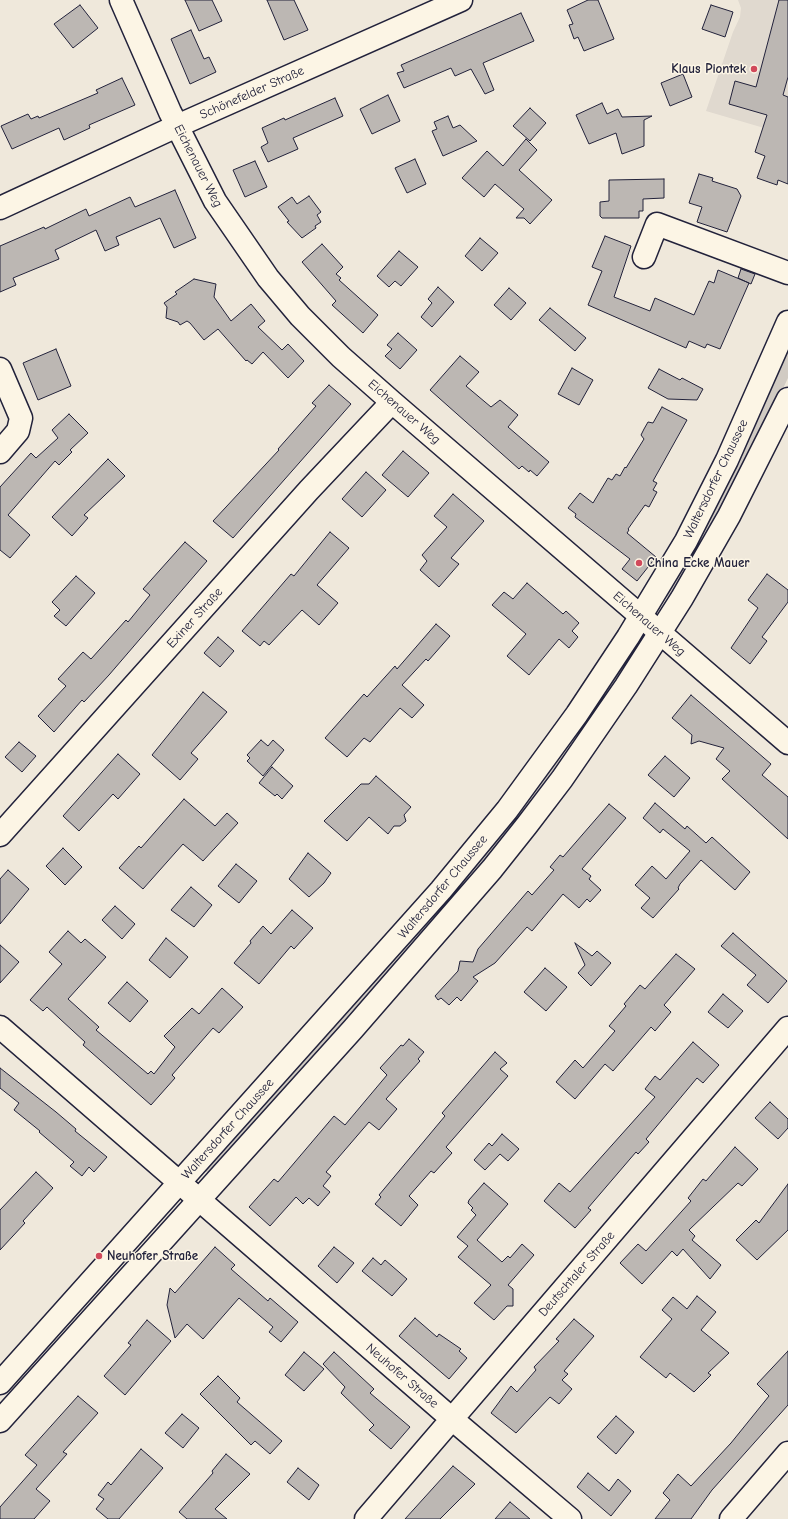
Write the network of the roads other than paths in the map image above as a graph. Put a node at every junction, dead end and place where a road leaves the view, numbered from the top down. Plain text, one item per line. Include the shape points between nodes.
1 (121, 0) edge
2 (461, 0) edge
3 (177, 126) junction
4 (0, 208) edge
5 (644, 257) dead end
6 (788, 273) edge
7 (788, 322) edge
8 (0, 369) edge
9 (788, 399) edge
10 (392, 402) junction
11 (0, 452) edge
12 (641, 617) junction
13 (660, 633) junction
14 (788, 743) edge
15 (0, 835) edge
16 (0, 1027) edge
17 (788, 1028) edge
18 (180, 1183) junction
19 (199, 1200) junction
20 (0, 1383) edge
21 (452, 1419) junction
22 (0, 1421) edge
23 (788, 1453) edge
24 (366, 1519) edge
25 (570, 1519) edge
26 (731, 1519) edge

1 - 3 street, Eichenauer Weg
2 - 3 street, Schönefelder Straße
3 - 4 street, Schönefelder Straße
3 - 10 street, Eichenauer Weg via 215,201 268,278 300,316 341,357
5 - 6 street via 657,224
7 - 12 street, Waltersdorfer Chaussee via 704,507
8 - 11 street via 21,418 18,431
9 - 13 street, Waltersdorfer Chaussee via 729,516
10 - 12 street, Eichenauer Weg
10 - 15 street, Exiner Straße via 304,496
12 - 13 street, Eichenauer Weg
12 - 18 street, Waltersdorfer Chaussee via 577,714 477,847 407,930
13 - 14 street, Eichenauer Weg
13 - 19 street, Waltersdorfer Chaussee via 562,779 492,869
16 - 18 street, Neuhofer Straße
17 - 21 street, Deutschtaler Straße
18 - 19 street, Neuhofer Straße
18 - 20 street, Waltersdorfer Chaussee
19 - 21 street, Neuhofer Straße
19 - 22 street, Waltersdorfer Chaussee
21 - 24 street, Deutschtaler Straße
21 - 25 street, Neuhofer Straße
23 - 26 street

